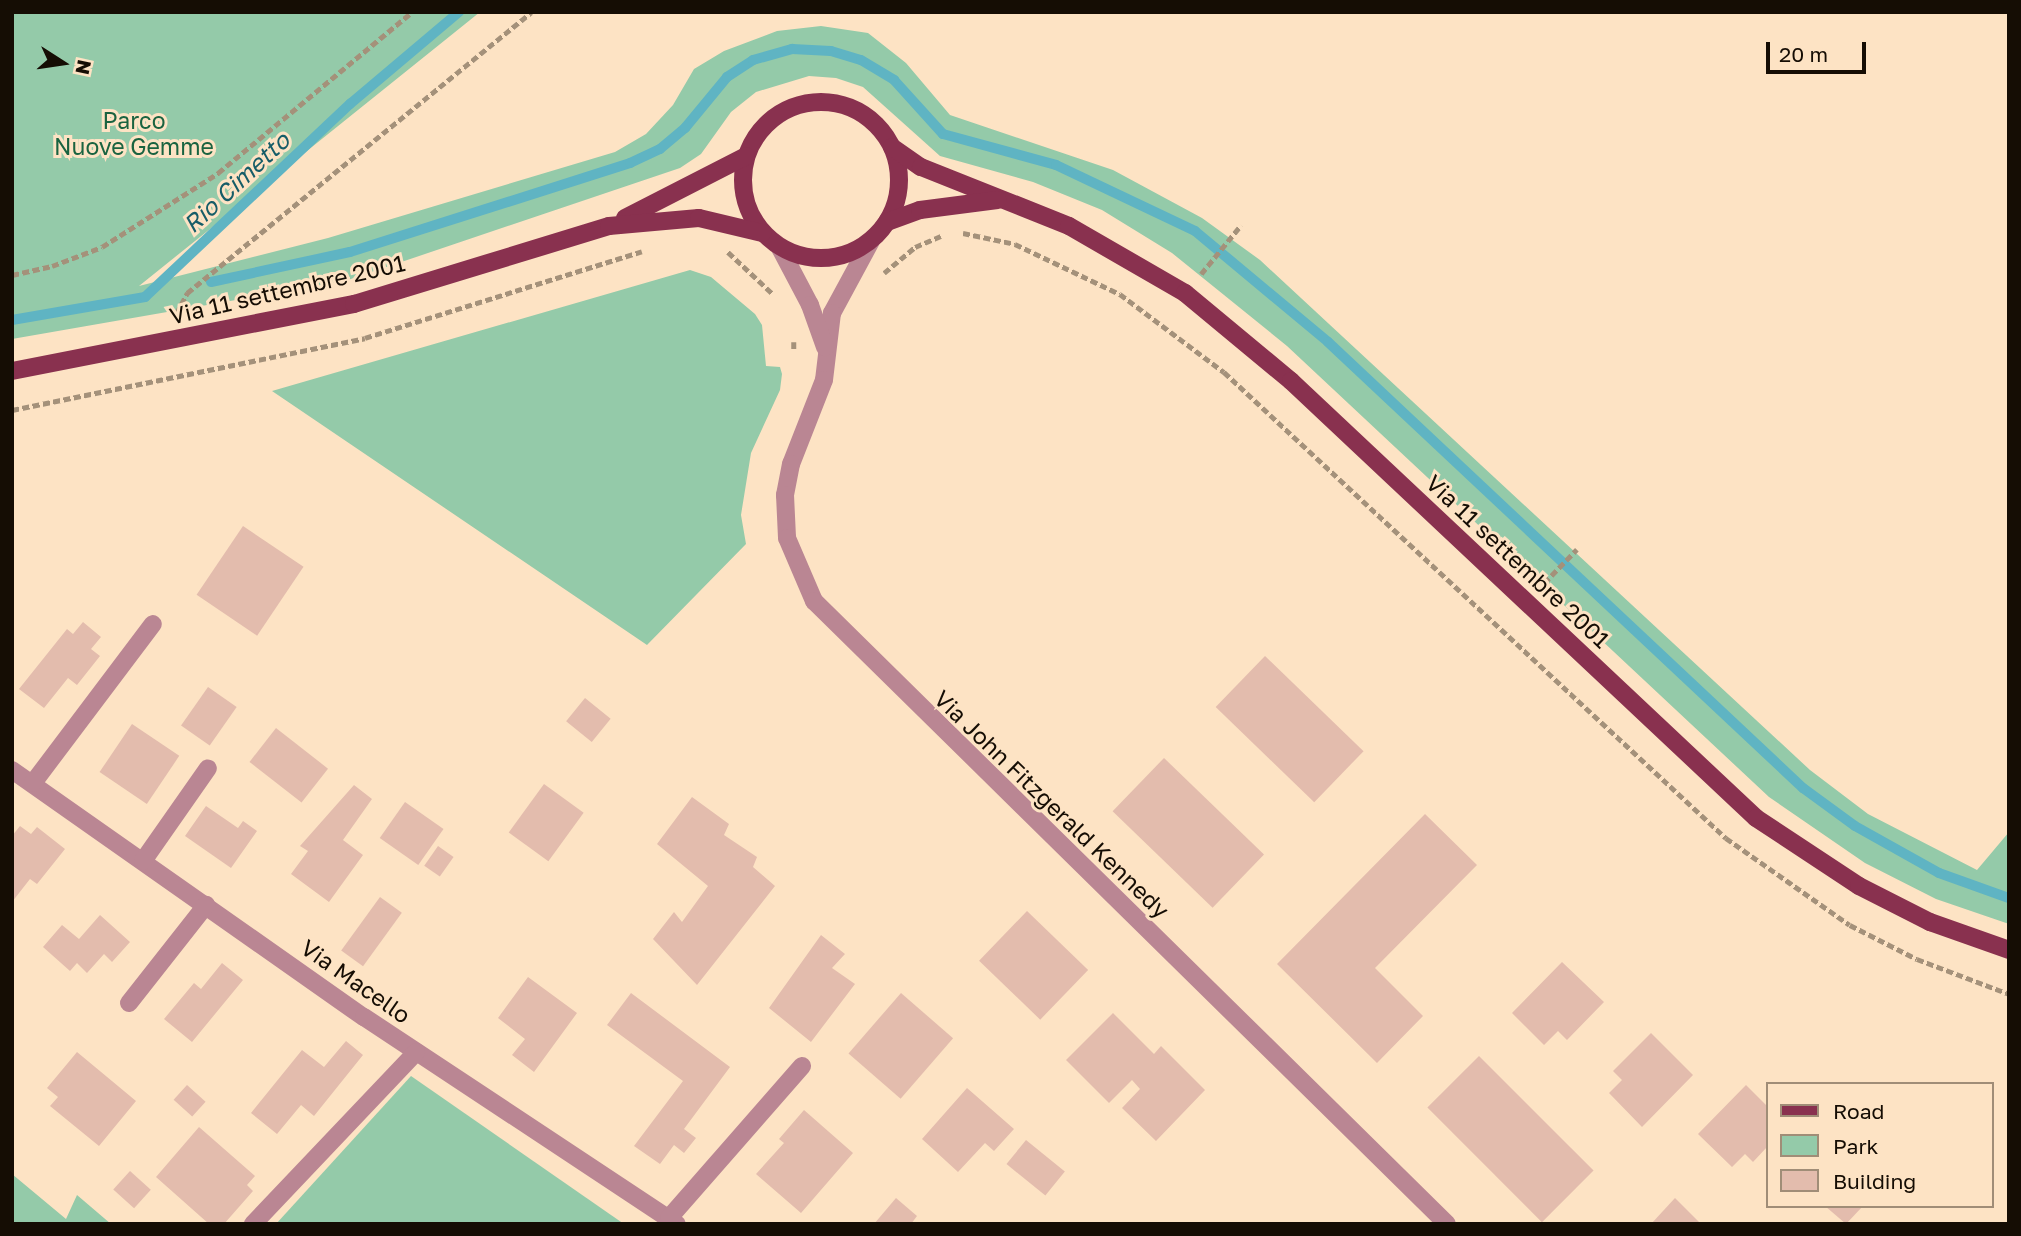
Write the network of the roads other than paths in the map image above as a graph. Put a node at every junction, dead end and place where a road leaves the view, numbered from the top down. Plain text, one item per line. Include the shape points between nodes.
1 (892, 147) junction
2 (746, 156) junction
3 (996, 200) junction
4 (887, 222) junction
5 (609, 226) junction
6 (762, 233) junction
7 (871, 241) junction
8 (780, 248) junction
9 (826, 350) junction
10 (12, 371) edge
11 (153, 624) dead end
12 (208, 768) dead end
13 (12, 770) edge
14 (33, 783) junction
15 (143, 861) junction
16 (205, 905) junction
17 (2009, 950) edge
18 (129, 1003) dead end
19 (416, 1052) junction
20 (802, 1066) dead end
21 (673, 1221) edge
22 (253, 1224) edge
23 (1447, 1224) edge

1 - 2 main road, Via 11 settembre 2001 via 879,127 861,112 816,102 773,118
1 - 3 main road, Via 11 settembre 2001 via 921,167
1 - 4 main road, Via 11 settembre 2001 via 899,172 898,198
2 - 5 main road, Via 11 settembre 2001
2 - 6 main road, Via 11 settembre 2001 via 744,197
3 - 4 main road, Via 11 settembre 2001 via 920,210
3 - 17 main road, Via 11 settembre 2001 via 1069,226 1185,293 1291,382 1756,818 1809,857 1930,922
4 - 7 main road, Via 11 settembre 2001
5 - 6 main road, Via 11 settembre 2001 via 699,218
5 - 10 main road, Via 11 settembre 2001 via 354,304
6 - 8 main road, Via 11 settembre 2001
7 - 8 main road, Via 11 settembre 2001 via 827,259 802,257
7 - 9 street, Via John Fitzgerald Kennedy via 843,286
8 - 9 street, Via John Fitzgerald Kennedy via 810,305
9 - 23 street, Via John Fitzgerald Kennedy via 824,380 791,464 785,495 787,538 814,601
11 - 14 street
12 - 15 street
13 - 14 street, Via Macello
14 - 15 street, Via Macello
15 - 16 street, Via Macello
16 - 18 street
16 - 19 street, Via Macello
19 - 21 street, Via Macello
19 - 22 street
20 - 21 street

